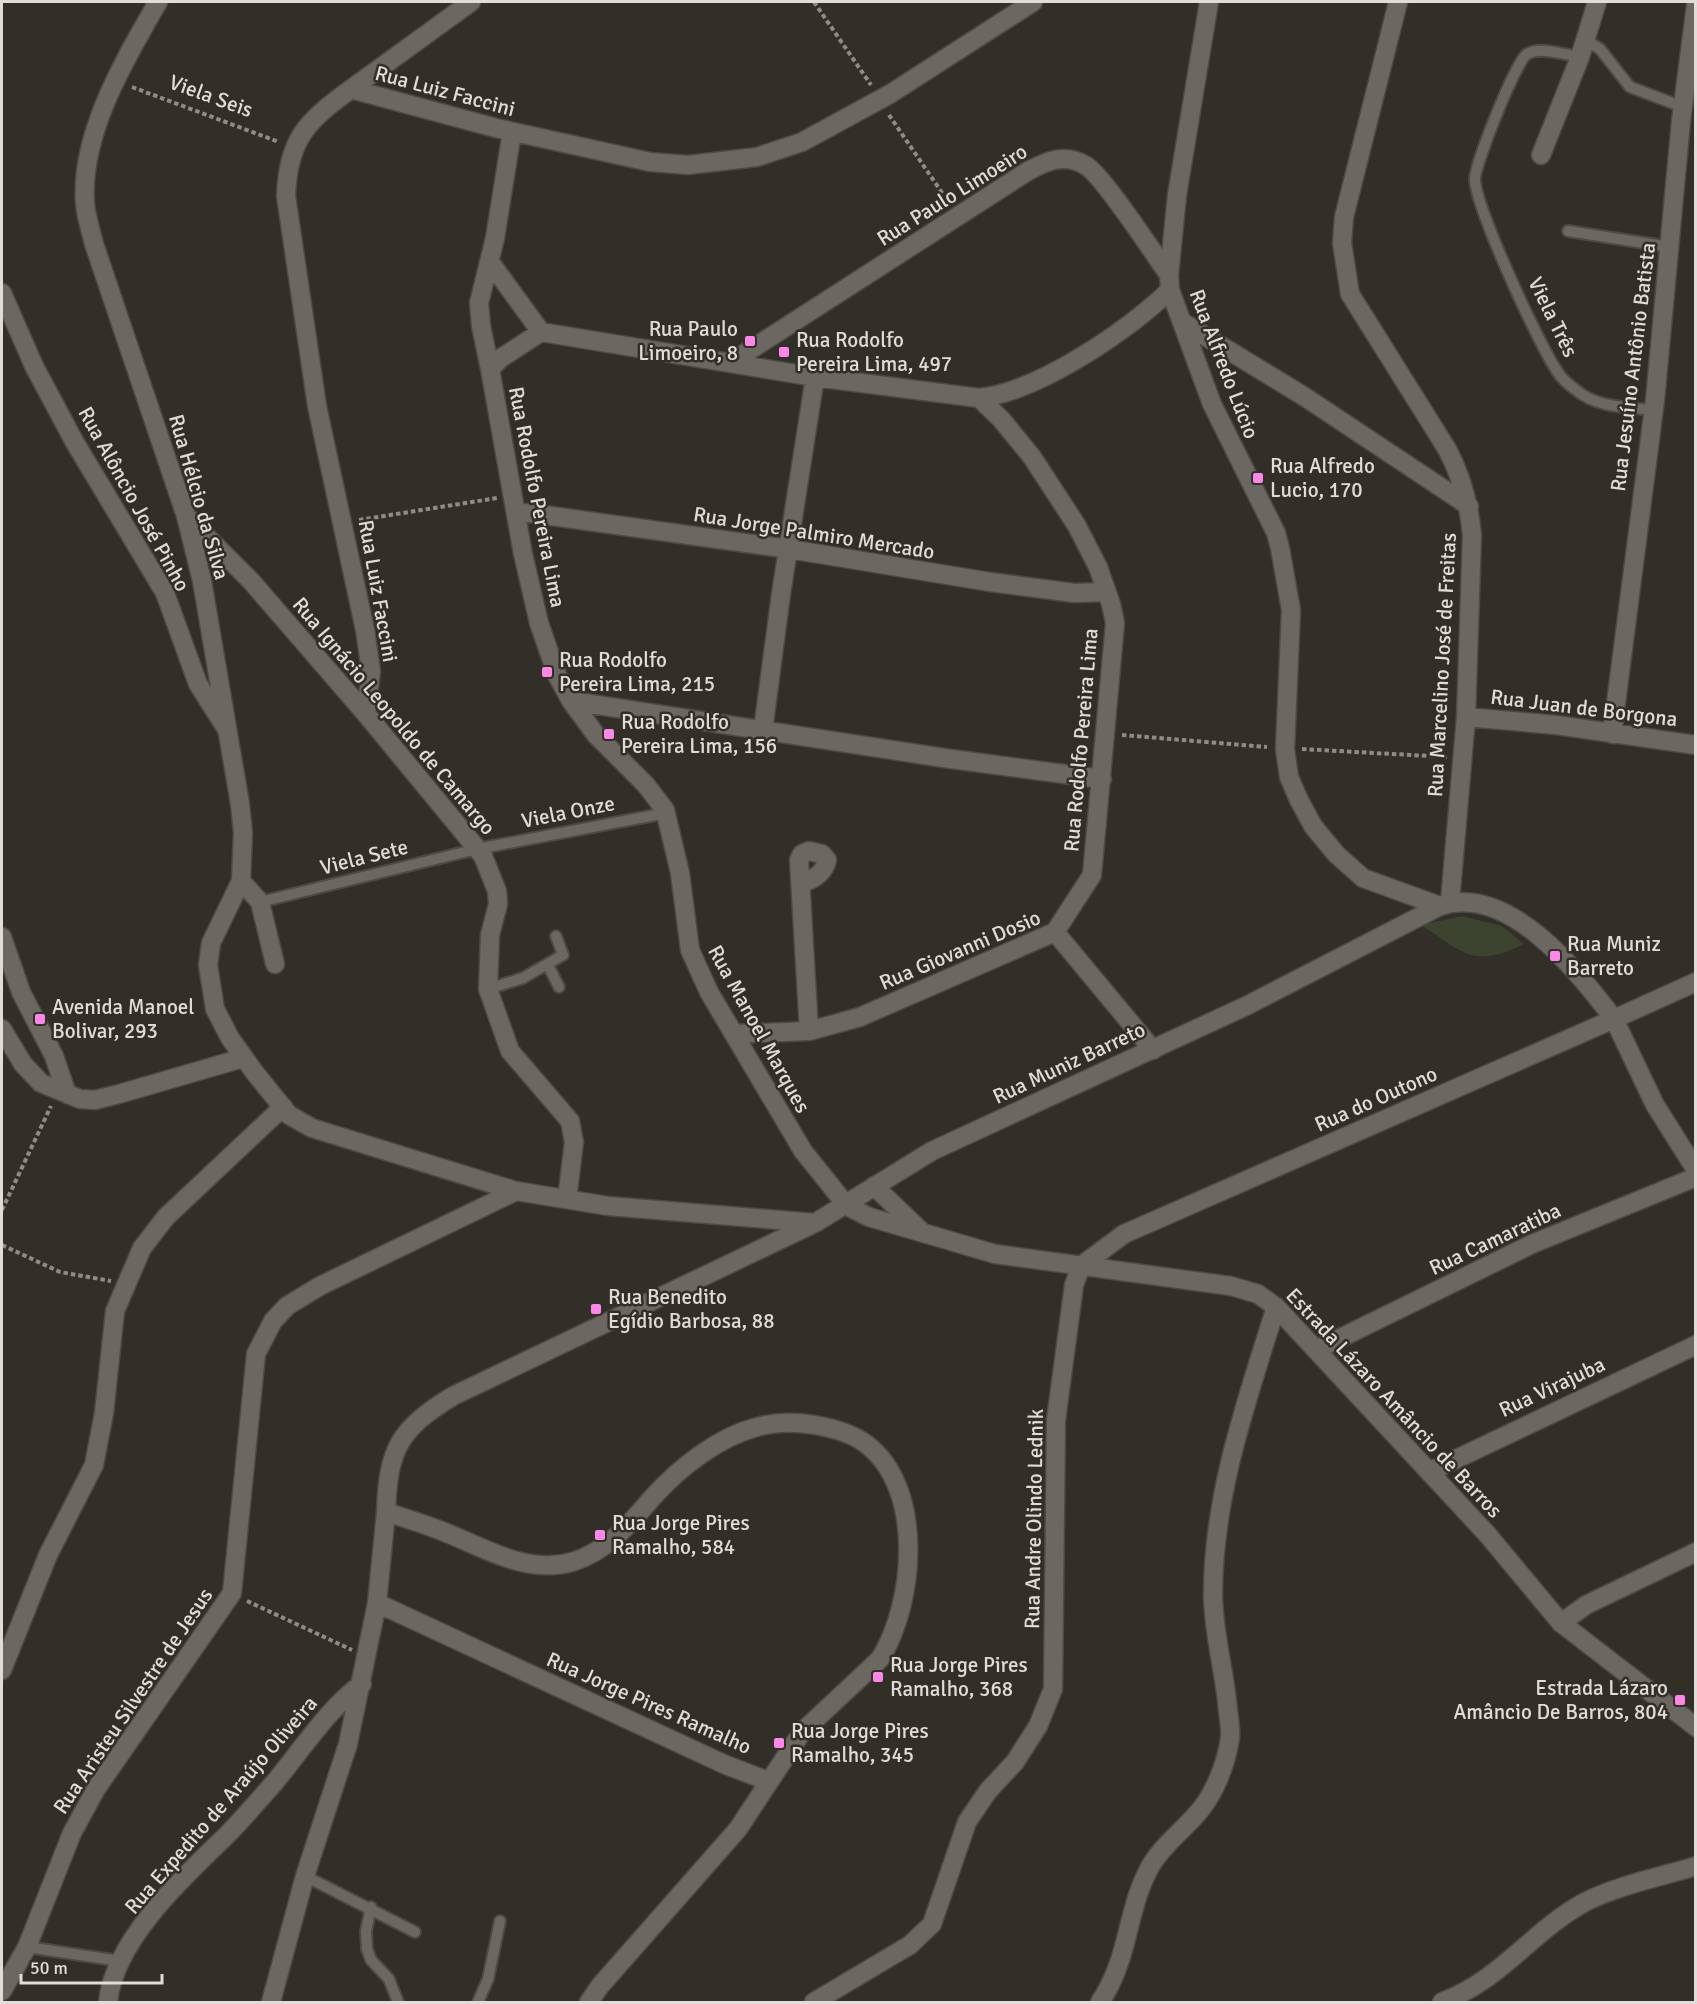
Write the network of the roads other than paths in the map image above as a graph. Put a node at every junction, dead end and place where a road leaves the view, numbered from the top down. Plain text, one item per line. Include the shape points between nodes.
1 (158, 2) edge
2 (471, 2) edge
3 (1033, 2) edge
4 (1209, 2) edge
5 (1398, 2) edge
6 (1597, 2) edge
7 (1695, 6) edge
8 (1583, 49) junction
9 (351, 89) junction
10 (1683, 108) junction
11 (512, 132) junction
12 (1541, 155) dead end
13 (1568, 231) dead end
14 (1670, 247) junction
15 (490, 262) junction
16 (1170, 283) junction
17 (2, 293) edge
18 (1182, 322) junction
19 (541, 332) junction
20 (730, 363) junction
21 (490, 369) junction
22 (815, 377) junction
23 (979, 398) junction
24 (1653, 410) junction
25 (1469, 506) junction
26 (516, 514) junction
27 (186, 516) junction
28 (789, 549) junction
29 (1106, 592) junction
30 (571, 701) junction
31 (366, 714) junction
32 (1466, 717) junction
33 (226, 728) junction
34 (763, 730) junction
35 (1612, 734) junction
36 (1695, 745) edge
37 (1102, 779) junction
38 (666, 813) junction
39 (477, 849) junction
40 (676, 855) joint
41 (241, 880) junction
42 (802, 883) dead end
43 (260, 902) junction
44 (1445, 904) junction
45 (1055, 932) junction
46 (556, 936) dead end
47 (2, 937) edge
48 (275, 964) dead end
49 (548, 965) junction
50 (1695, 982) edge
51 (559, 987) dead end
52 (488, 989) junction
53 (1614, 1019) junction
54 (2, 1029) edge
55 (809, 1031) junction
56 (735, 1034) junction
57 (1153, 1050) junction
58 (243, 1058) junction
59 (67, 1094) junction
60 (283, 1107) junction
61 (1695, 1170) edge
62 (1695, 1177) edge
63 (874, 1186) junction
64 (516, 1191) junction
65 (567, 1199) junction
66 (847, 1206) junction
67 (815, 1224) junction
68 (921, 1231) junction
69 (1081, 1266) junction
70 (1276, 1307) junction
71 (1695, 1345) edge
72 (1316, 1350) junction
73 (1429, 1472) junction
74 (386, 1512) junction
75 (1695, 1552) edge
76 (377, 1603) junction
77 (1561, 1623) junction
78 (2, 1670) edge
79 (362, 1684) junction
80 (1695, 1727) edge
81 (768, 1781) junction
82 (1695, 1866) edge
83 (305, 1876) junction
84 (371, 1907) junction
85 (500, 1921) dead end
86 (416, 1932) dead end
87 (27, 1947) junction
88 (120, 1961) junction
89 (2, 1991) edge
90 (108, 2002) edge
91 (271, 2002) edge
92 (398, 2002) edge
93 (478, 2002) edge
94 (589, 2002) edge
95 (814, 2002) edge
96 (1100, 2002) edge
97 (1442, 2002) edge

1 - 27 street, Rua Hélcio da Silva via 114,80 88,164 85,203 94,244
2 - 9 street
3 - 11 street, Rua Luiz Faccini via 890,94 802,142 757,157 688,165 650,162
4 - 16 street, Rua Alfredo Lúcio via 1178,195
5 - 25 street, Rua Marcelino José de Freitas via 1344,217 1344,264 1350,294 1447,449 1459,471
6 - 8 street
7 - 10 street, Rua Jesuíno Antônio Batista
8 - 10 lane via 1600,49 1630,87
8 - 12 street
8 - 24 lane, Viela Três via 1526,55 1515,69 1475,179 1483,210 1557,372 1576,391 1596,403
9 - 11 street, Rua Luiz Faccini
9 - 31 street, Rua Luiz Faccini via 303,130 287,167 286,196 317,406 362,611 371,671
10 - 14 street, Rua Jesuíno Antônio Batista
11 - 15 street
13 - 14 lane
14 - 24 street, Rua Jesuíno Antônio Batista
15 - 19 street
15 - 21 street via 480,303
16 - 18 street, Rua Alfredo Lúcio
16 - 20 street, Rua Paulo Limoeiro via 1086,165 1053,159 1028,171
16 - 23 street via 1148,311 1062,366 1025,386 999,396
17 - 33 street, Rua Alôncio José Pinho via 34,366 74,441 165,593 198,684
18 - 25 street via 1276,378
18 - 44 street, Rua Alfredo Lúcio via 1221,426 1276,533 1287,574 1292,610 1285,749 1289,777 1299,800 1313,826 1363,878
19 - 20 street
19 - 21 street, Rua Rodolfo Pereira Lima
20 - 22 street
21 - 26 street, Rua Rodolfo Pereira Lima
22 - 23 street
22 - 28 street
23 - 29 street, Rua Rodolfo Pereira Lima via 1014,434 1059,497 1098,567
24 - 35 street, Rua Jesuíno Antônio Batista
25 - 32 street, Rua Marcelino José de Freitas via 1472,534
26 - 28 street, Rua Jorge Palmiro Mercado
26 - 30 street, Rua Rodolfo Pereira Lima via 539,623 557,675
27 - 31 street, Rua Ignácio Leopoldo de Camargo via 251,581
27 - 33 street, Rua Hélcio da Silva via 202,581
28 - 29 street, Rua Jorge Palmiro Mercado via 990,582 1074,593
28 - 34 street
29 - 37 street, Rua Rodolfo Pereira Lima via 1115,623
30 - 34 street
30 - 38 street, Rua Rodolfo Pereira Lima
31 - 39 street, Rua Ignácio Leopoldo de Camargo
32 - 35 street, Rua Juan de Borgona via 1556,724
32 - 44 street, Rua Marcelino José de Freitas
33 - 41 street, Rua Hélcio da Silva via 243,832
34 - 37 street
35 - 36 street, Rua Juan de Borgona
37 - 45 street, Rua Rodolfo Pereira Lima via 1092,875
38 - 39 lane, Viela Onze
38 - 40 street, Rua Rodolfo Pereira Lima
39 - 43 lane, Viela Sete
39 - 52 street, Rua Ignácio Leopoldo de Camargo via 497,891 498,904 490,934
40 - 56 street, Rua Manoel Marques via 690,950 709,992
41 - 43 street
41 - 58 street, Rua Hélcio da Silva via 211,943 208,965 215,1009
42 - 55 street, Rua Manoel Marques
43 - 48 street
44 - 53 street via 1481,904 1531,928 1578,975
44 - 57 street, Rua Muniz Barreto
45 - 55 street, Rua Giovanni Dosio via 860,1017
45 - 57 street, Rua Giovanni Dosio
46 - 49 lane via 563,955
47 - 59 street via 21,992 54,1056
49 - 51 lane
49 - 52 lane
50 - 53 street, Rua do Outono
52 - 65 street, Rua Ignácio Leopoldo de Camargo via 510,1051 570,1121 574,1142
53 - 61 street via 1655,1105
53 - 69 street, Rua do Outono via 1124,1234
54 - 59 street via 23,1064 41,1083
55 - 56 street, Rua Giovanni Dosio
56 - 66 street, Rua Manoel Marques via 802,1151
57 - 63 street, Rua Muniz Barreto via 932,1150
58 - 59 street via 95,1100
58 - 60 street, Rua Hélcio da Silva
60 - 64 street via 295,1120 312,1128
60 - 78 street via 166,1217 142,1248 115,1311 94,1465 48,1555
62 - 72 street, Rua Camaratiba via 1532,1244
63 - 66 street, Rua Muniz Barreto
63 - 68 street, Estrada Lázaro Amâncio de Barros
64 - 65 street
64 - 87 street, Rua Aristeu Silvestre de Jesus via 320,1286 288,1306 273,1321 256,1354 232,1593 96,1790 68,1843
65 - 67 street
66 - 67 street, Rua Muniz Barreto
66 - 68 street, Estrada Lázaro Amâncio de Barros via 869,1217
67 - 74 street, Rua Muniz Barreto via 453,1396 423,1414 397,1446 390,1467
68 - 69 street, Estrada Lázaro Amâncio de Barros via 995,1254
69 - 70 street, Estrada Lázaro Amâncio de Barros via 1231,1286 1258,1294
69 - 95 street, Rua Andre Olindo Lednik via 1074,1286 1056,1420 1053,1689 1038,1725 1015,1762 967,1822 932,1924 910,1944
70 - 72 street, Estrada Lázaro Amâncio de Barros
70 - 96 street via 1221,1504 1213,1569 1213,1615 1226,1681 1230,1736 1225,1758 1208,1799 1150,1867 1114,1981
71 - 73 street, Rua Virajuba
72 - 73 street, Estrada Lázaro Amâncio de Barros
73 - 77 street, Estrada Lázaro Amâncio de Barros
74 - 76 street, Rua Muniz Barreto
74 - 81 street, Rua Jorge Pires Ramalho via 504,1557 543,1567 573,1562 598,1550 631,1525 683,1470 739,1433 758,1426 798,1422 824,1426 867,1444 891,1473 906,1522 909,1574 900,1608 888,1647 880,1659 802,1732
75 - 77 street via 1586,1605
76 - 79 street, Rua Muniz Barreto
76 - 81 street, Rua Jorge Pires Ramalho
77 - 80 street, Estrada Lázaro Amâncio de Barros
79 - 83 street, Rua Muniz Barreto via 348,1744
79 - 88 street, Rua Expedito de Araújo Oliveira via 341,1700 247,1813 184,1875
81 - 94 street via 738,1829
82 - 97 street via 1586,1902 1465,1994
83 - 84 lane
83 - 91 street, Rua Muniz Barreto
84 - 86 lane
84 - 92 lane via 367,1949 371,1960 389,1979
85 - 93 lane
87 - 88 lane
87 - 89 street, Rua Aristeu Silvestre de Jesus
88 - 90 street, Rua Expedito de Araújo Oliveira

